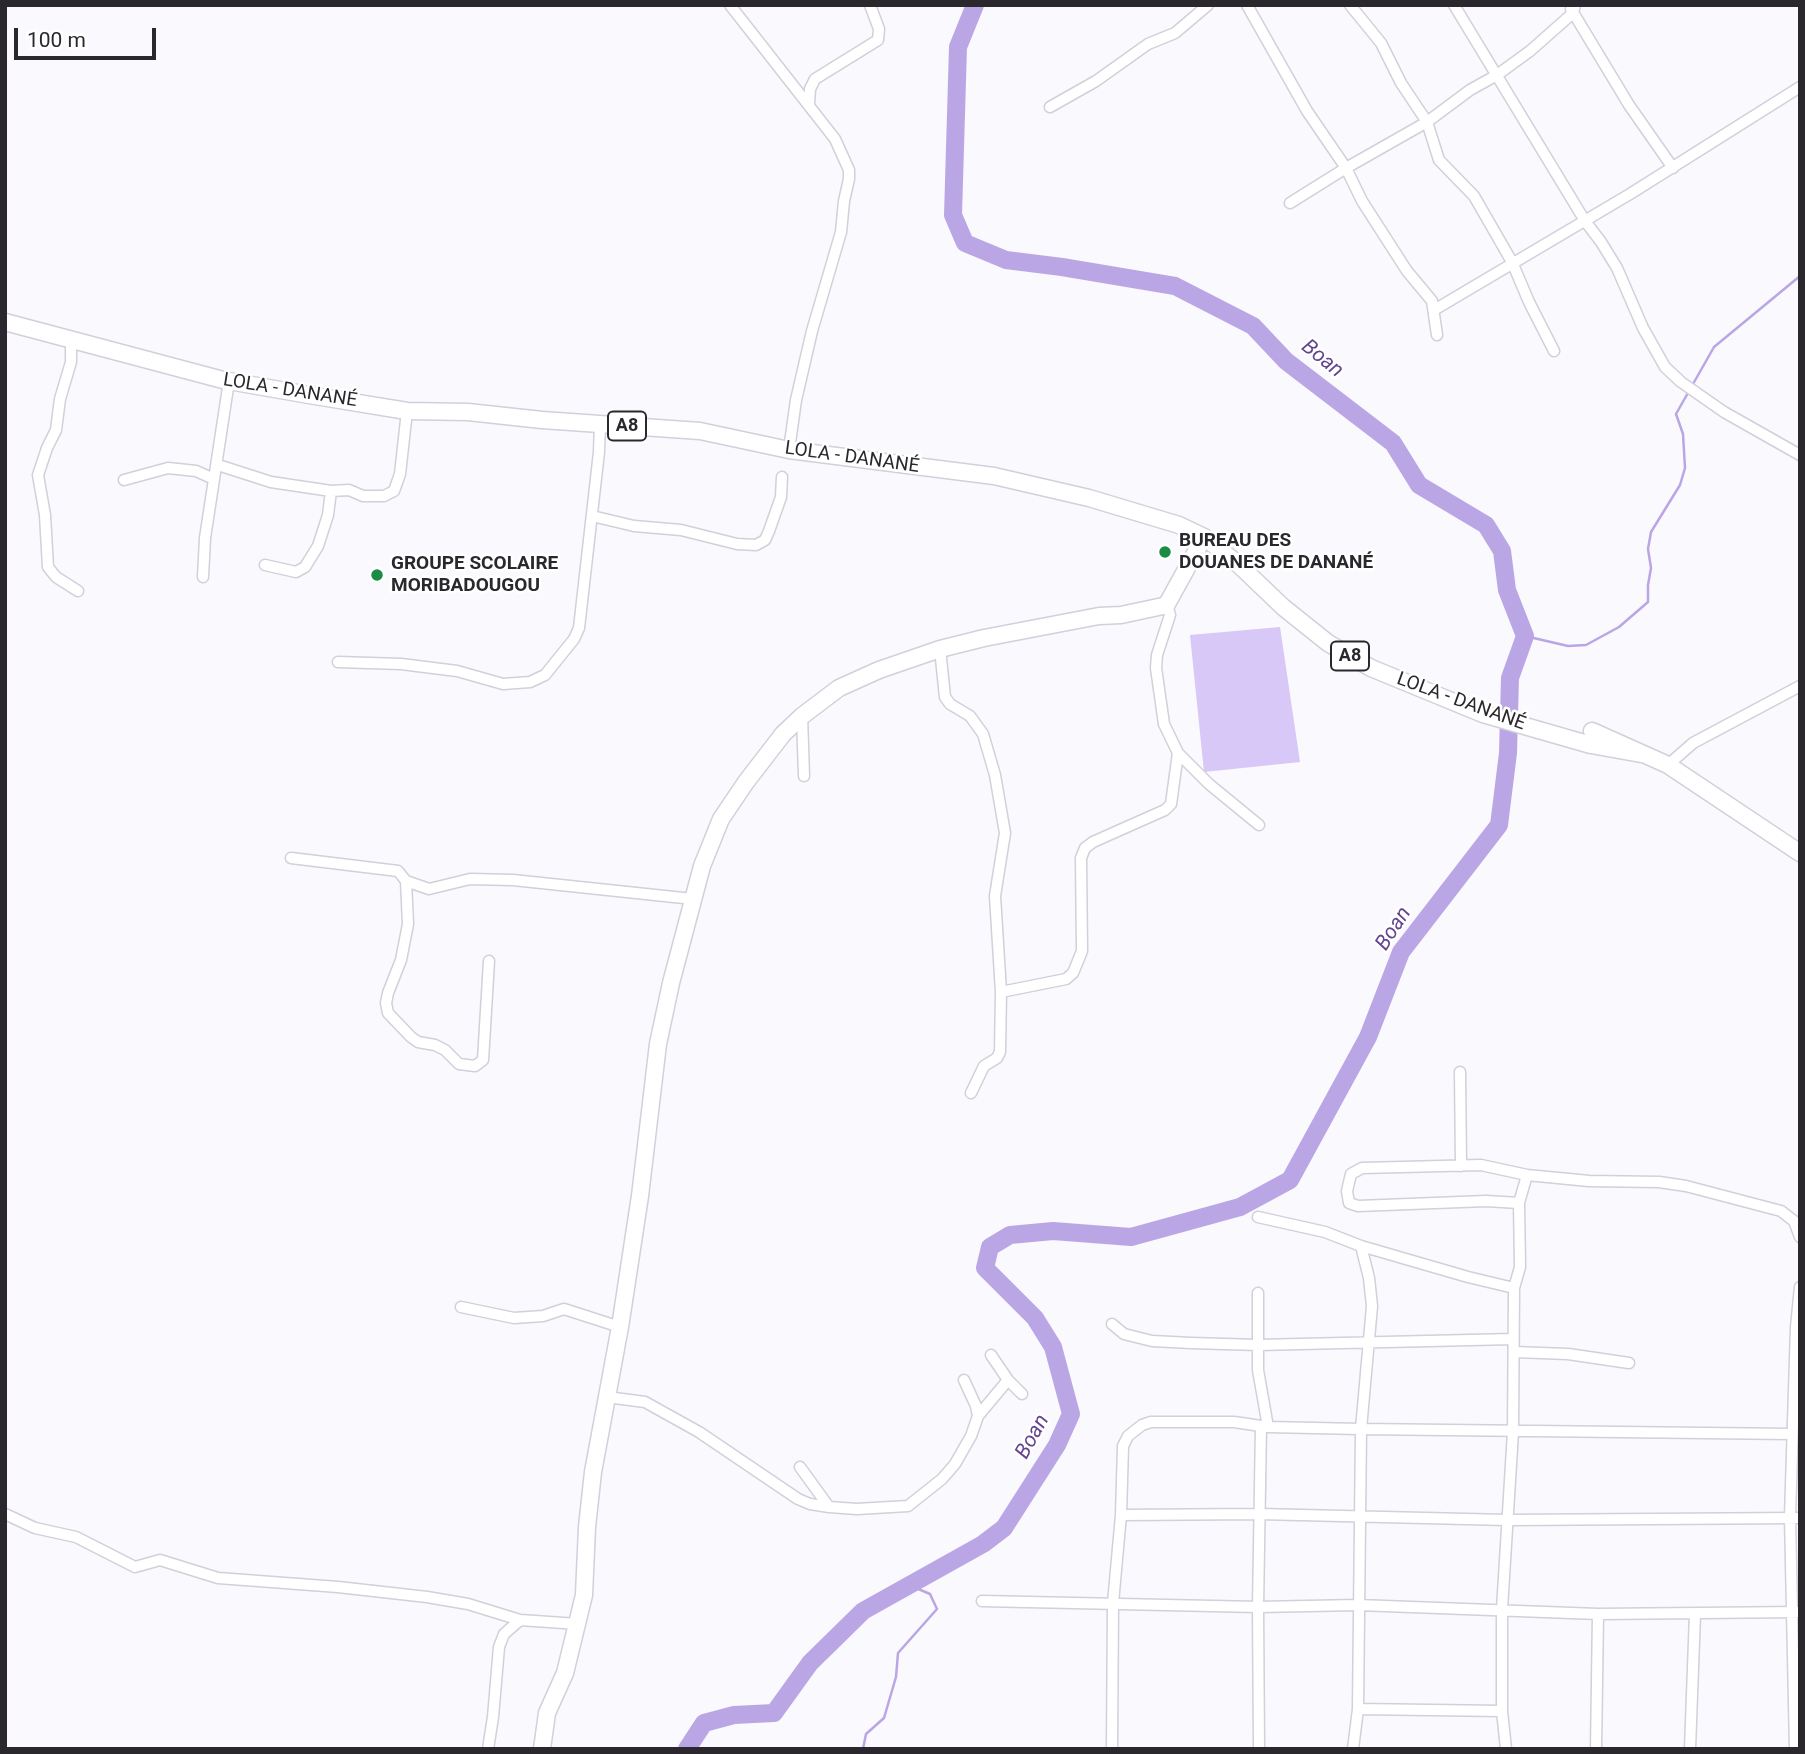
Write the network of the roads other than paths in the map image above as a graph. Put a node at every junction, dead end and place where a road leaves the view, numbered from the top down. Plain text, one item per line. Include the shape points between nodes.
1 (730, 5) edge
2 (870, 5) edge
3 (1208, 5) edge
4 (1247, 5) edge
5 (1350, 5) edge
6 (1454, 5) edge
7 (1572, 8) edge
8 (1497, 75) junction
9 (1800, 87) edge
10 (809, 104) junction
11 (1050, 107) dead end
12 (1427, 122) junction
13 (1346, 168) junction
14 (1673, 168) junction
15 (1290, 203) dead end
16 (1585, 221) junction
17 (1512, 262) junction
18 (1434, 310) junction
19 (5, 321) edge
20 (1437, 335) dead end
21 (71, 340) junction
22 (1554, 351) dead end
23 (229, 382) junction
24 (407, 411) junction
25 (600, 424) junction
26 (789, 450) junction
27 (1800, 456) edge
28 (218, 465) junction
29 (782, 477) dead end
30 (214, 479) junction
31 (124, 481) dead end
32 (331, 491) junction
33 (592, 516) junction
34 (1205, 537) junction
35 (265, 565) dead end
36 (203, 577) dead end
37 (78, 591) dead end
38 (1167, 604) junction
39 (940, 649) junction
40 (338, 662) dead end
41 (1800, 686) edge
42 (802, 716) junction
43 (1592, 731) dead end
44 (1178, 753) junction
45 (1641, 754) junction
46 (1668, 765) junction
47 (804, 776) dead end
48 (1259, 825) dead end
49 (1800, 853) edge
50 (291, 858) dead end
51 (406, 881) junction
52 (693, 899) junction
53 (489, 961) dead end
54 (1001, 992) junction
55 (1460, 1072) dead end
56 (971, 1093) dead end
57 (1461, 1166) junction
58 (1527, 1175) junction
59 (1519, 1203) junction
60 (1258, 1217) dead end
61 (1800, 1237) edge
62 (1361, 1246) junction
63 (1800, 1287) edge
64 (1514, 1288) junction
65 (1258, 1293) dead end
66 (461, 1307) dead end
67 (1112, 1324) dead end
68 (620, 1327) junction
69 (1513, 1339) junction
70 (1368, 1342) junction
71 (1258, 1345) junction
72 (1514, 1352) junction
73 (991, 1355) dead end
74 (1629, 1363) dead end
75 (964, 1380) dead end
76 (1008, 1380) junction
77 (1022, 1394) dead end
78 (607, 1397) junction
79 (978, 1416) junction
80 (1264, 1426) junction
81 (1361, 1429) junction
82 (1513, 1432) junction
83 (1792, 1434) junction
84 (800, 1467) dead end
85 (830, 1507) junction
86 (5, 1514) edge
87 (1259, 1514) junction
88 (1121, 1516) junction
89 (1359, 1517) junction
90 (1795, 1517) edge
91 (1507, 1520) junction
92 (982, 1601) dead end
93 (1113, 1603) junction
94 (1358, 1605) junction
95 (1258, 1607) junction
96 (1503, 1609) junction
97 (1796, 1612) edge
98 (1598, 1614) junction
99 (1695, 1614) junction
100 (520, 1620) junction
101 (578, 1624) junction
102 (1358, 1709) junction
103 (1502, 1711) junction
104 (488, 1749) edge
105 (542, 1749) edge
106 (1112, 1749) edge
107 (1259, 1749) edge
108 (1353, 1749) edge
109 (1506, 1749) edge
110 (1596, 1749) edge
111 (1690, 1749) edge
112 (1795, 1749) edge

1 - 10 street
2 - 10 street via 878,40 815,79
3 - 11 street via 1175,33 1148,44 1096,82
4 - 13 street via 1307,111
5 - 12 street via 1381,43
6 - 8 street
7 - 8 street via 1530,51
7 - 14 street via 1629,105
8 - 12 street
8 - 16 street
9 - 14 street
10 - 26 street via 839,147 849,180 841,232 796,400
12 - 13 street
12 - 17 street via 1439,160 1474,196
13 - 15 street
13 - 18 street via 1362,201
14 - 16 street
16 - 17 street
16 - 27 street via 1616,268 1665,368 1724,412
17 - 18 street
17 - 22 street
18 - 20 street
19 - 21 main road, LOLA - DANANÉ / A8
21 - 23 main road, LOLA - DANANÉ / A8
21 - 37 street via 71,362 56,430 38,475 48,567
23 - 24 main road, LOLA - DANANÉ / A8
23 - 28 street
24 - 25 main road, LOLA - DANANÉ / A8
24 - 32 street via 394,491 379,497
25 - 26 main road, LOLA - DANANÉ / A8 via 700,431
25 - 33 street
26 - 34 main road, LOLA - DANANÉ / A8 via 994,476 1089,498
28 - 30 street
28 - 32 street via 271,482
29 - 33 street via 781,497 769,531 756,545
30 - 31 street via 197,471 168,468
30 - 36 street
32 - 35 street via 318,546 305,567 296,572
33 - 40 street via 579,628 545,675 530,682 503,684 457,671
34 - 38 main road
34 - 45 main road, LOLA - DANANÉ / A8 via 1328,643 1371,668 1483,714 1591,745
38 - 39 main road
38 - 44 street via 1170,615 1157,655 1156,680 1164,724
39 - 42 main road via 839,688
39 - 54 street via 945,697 970,716 983,734 1002,812 1005,833 995,896
41 - 46 street via 1713,731
42 - 47 street
42 - 52 main road via 768,753 720,819
43 - 45 main road, LOLA - DANANÉ / A8
44 - 48 street
44 - 54 street via 1171,804 1085,848 1081,858 1082,951 1073,973 1066,979
45 - 46 main road, LOLA - DANANÉ / A8
46 - 49 main road, LOLA - DANANÉ / A8
50 - 51 street via 398,871
51 - 52 street via 435,889 470,879 513,880
51 - 53 street via 408,924 387,1007 414,1040 445,1050 458,1064 475,1066 483,1060
52 - 68 main road via 654,1064
54 - 56 street via 1000,1052 984,1066
55 - 57 street
57 - 58 street via 1481,1165
57 - 59 street via 1357,1169 1349,1178 1349,1203
58 - 59 street
58 - 61 street via 1686,1186 1781,1211 1794,1221
59 - 64 street via 1520,1267
60 - 62 street via 1325,1231
62 - 64 street
62 - 70 street via 1372,1306
63 - 83 street
64 - 69 street
65 - 71 street
66 - 68 street via 522,1318 564,1308
67 - 71 street via 1124,1334 1152,1341
68 - 78 main road
69 - 70 street
69 - 72 street
70 - 71 street
70 - 81 street
71 - 80 street
72 - 74 street
72 - 82 street
73 - 76 street
75 - 79 street
76 - 77 street
76 - 79 street
78 - 85 street via 645,1402 699,1432 798,1499
78 - 101 main road via 593,1472
79 - 85 street via 955,1464 908,1506
80 - 81 street
80 - 87 street
80 - 88 street via 1151,1422 1136,1429 1123,1446
81 - 82 street
81 - 89 street
82 - 83 street
82 - 91 street
83 - 90 street
84 - 85 street
86 - 100 street via 35,1528 76,1537 135,1567 160,1560 218,1578 427,1597
87 - 88 street
87 - 89 street
87 - 95 street
88 - 93 street
89 - 91 street
89 - 94 street
90 - 91 street
90 - 97 street
91 - 96 street
92 - 93 street
93 - 95 street
93 - 106 street
94 - 95 street
94 - 96 street
94 - 102 street
95 - 107 street
96 - 98 street
96 - 103 street
97 - 99 street
97 - 112 street
98 - 99 street
98 - 110 street
99 - 111 street
100 - 101 street
100 - 104 street via 504,1634 499,1647
101 - 105 main road via 565,1673 547,1713
102 - 103 street
102 - 108 street
103 - 109 street

